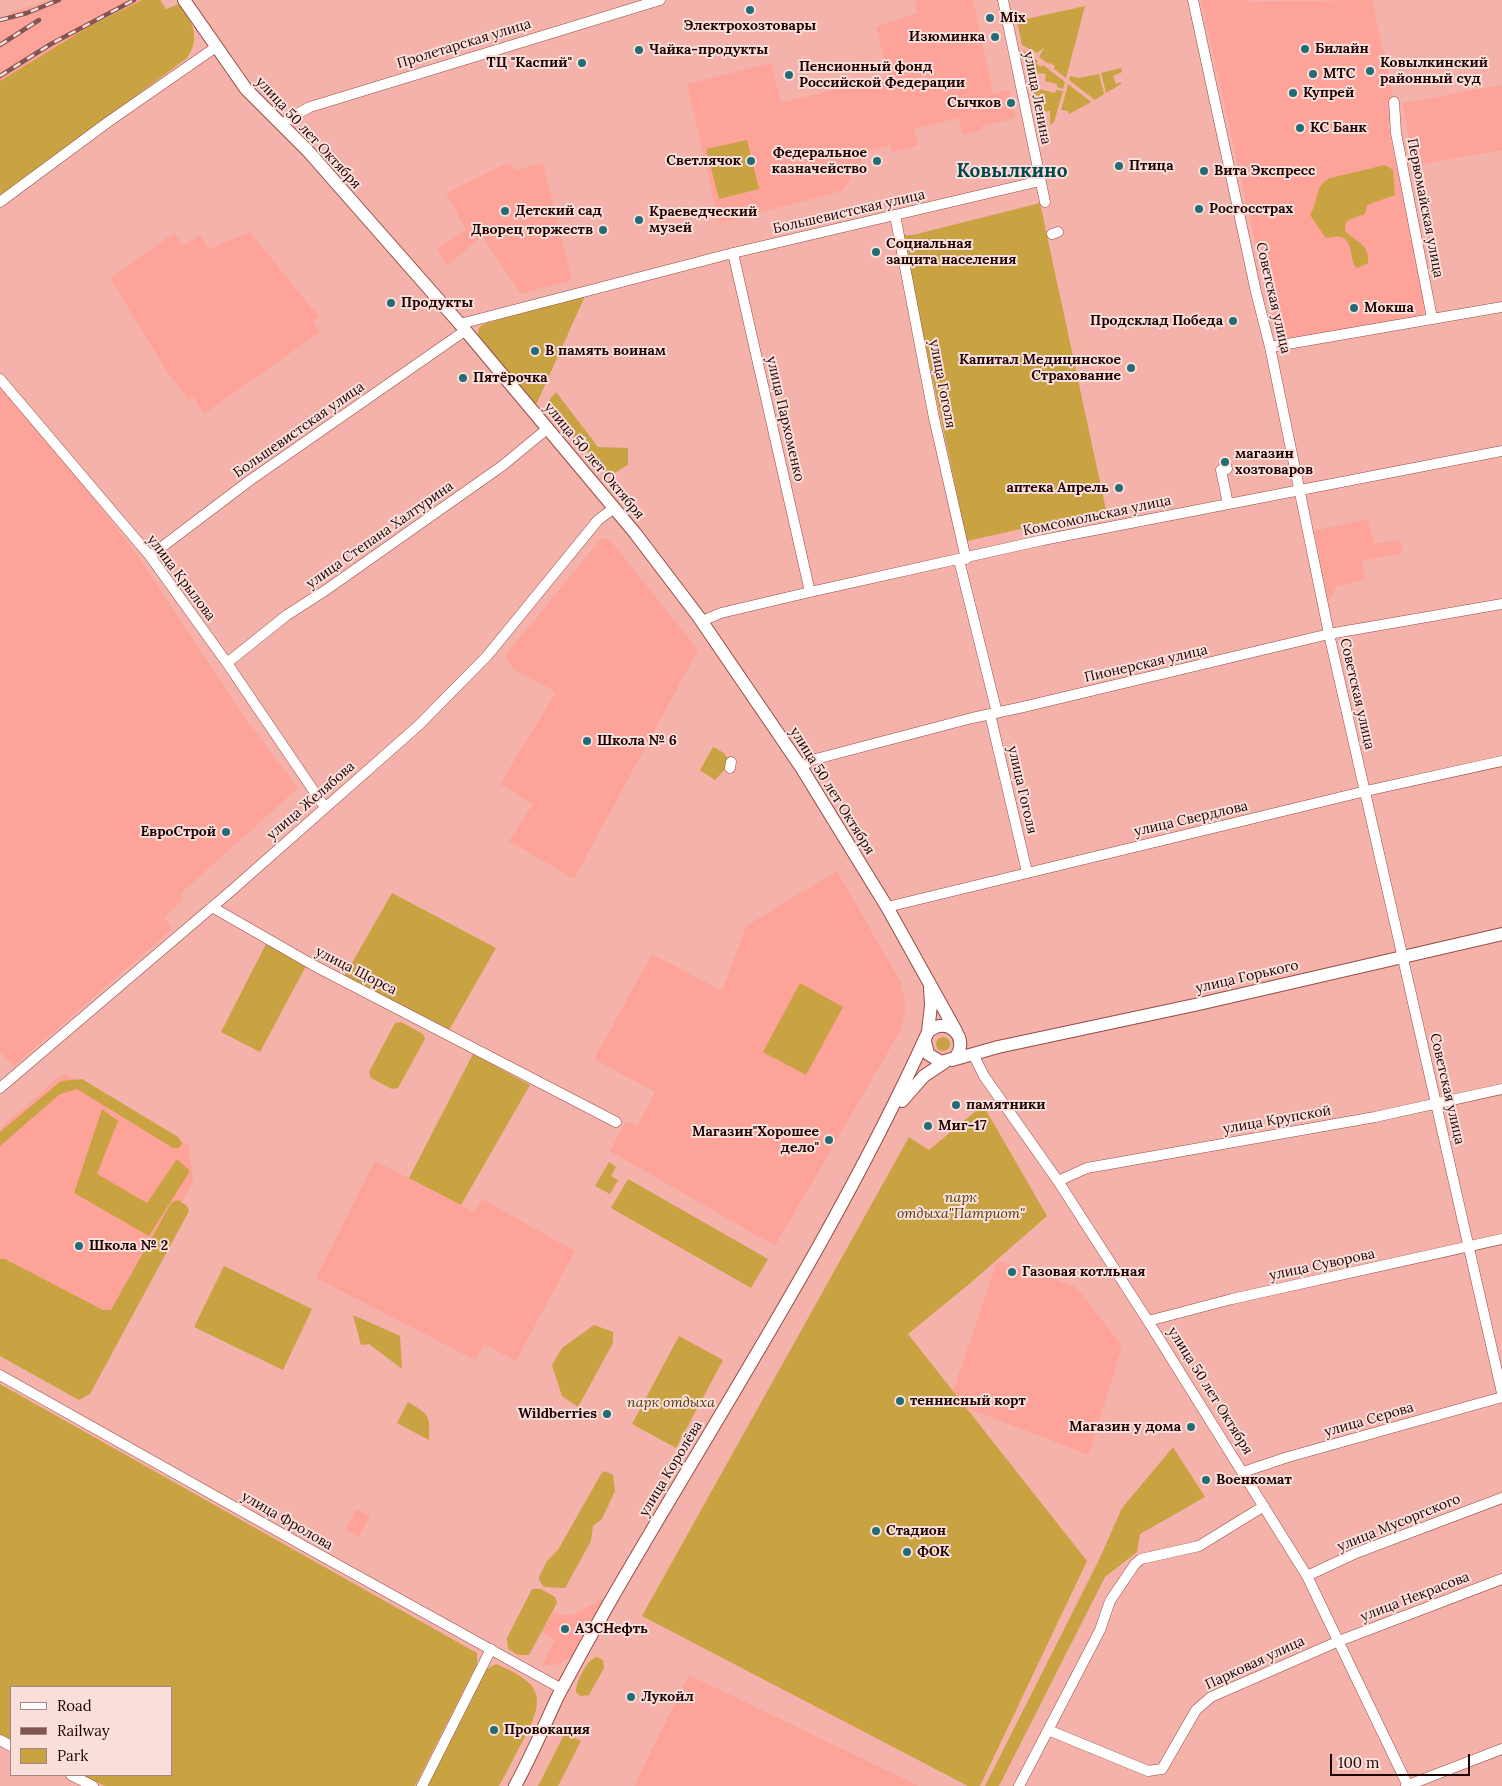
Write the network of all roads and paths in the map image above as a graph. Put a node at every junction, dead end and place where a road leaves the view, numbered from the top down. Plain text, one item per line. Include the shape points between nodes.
1 (184, 0) edge
2 (660, 0) edge
3 (1003, 0) edge
4 (1193, 0) edge
5 (216, 47) junction
6 (1394, 102) dead end
7 (282, 126) junction
8 (1040, 180) junction
9 (0, 202) edge
10 (1045, 202) dead end
11 (895, 215) junction
12 (733, 253) junction
13 (1502, 307) edge
14 (1432, 318) junction
15 (463, 327) junction
16 (1270, 347) junction
17 (0, 379) edge
18 (547, 428) junction
19 (1502, 451) edge
20 (1226, 466) dead end
21 (1300, 491) junction
22 (1228, 504) junction
23 (614, 508) junction
24 (150, 556) junction
25 (962, 560) junction
26 (810, 592) junction
27 (1502, 604) edge
28 (702, 621) junction
29 (1329, 634) junction
30 (227, 663) junction
31 (994, 713) junction
32 (1502, 761) edge
33 (801, 767) junction
34 (1366, 791) junction
35 (324, 806) junction
36 (1027, 872) junction
37 (212, 906) junction
38 (887, 907) junction
39 (1502, 934) edge
40 (1402, 957) junction
41 (929, 981) junction
42 (958, 1033) junction
43 (926, 1036) junction
44 (998, 1047) junction
45 (973, 1054) junction
46 (947, 1061) junction
47 (0, 1088) edge
48 (1502, 1089) edge
49 (1437, 1104) junction
50 (888, 1119) junction
51 (616, 1122) dead end
52 (1058, 1181) junction
53 (1502, 1239) edge
54 (1469, 1247) junction
55 (1148, 1321) junction
56 (0, 1374) edge
57 (1502, 1393) edge
58 (1502, 1397) edge
59 (1243, 1472) junction
60 (1502, 1498) edge
61 (1264, 1506) junction
62 (1307, 1576) junction
63 (1502, 1579) edge
64 (1339, 1641) junction
65 (491, 1650) junction
66 (562, 1689) junction
67 (1048, 1730) junction
68 (1502, 1749) edge
69 (73, 1776) edge
70 (93, 1786) edge
71 (422, 1786) edge
72 (515, 1786) edge
73 (1018, 1786) edge
74 (1407, 1786) edge

1 - 5 main road, улица 50 лет Октября
2 - 7 street, Пролетарская улица via 310,107
3 - 8 street, улица Ленина
4 - 16 street, Советская улица
5 - 7 main road, улица 50 лет Октября via 246,88
5 - 9 street
6 - 14 street, Первомайская улица via 1396,133
7 - 15 main road, улица 50 лет Октября via 308,151
8 - 10 street, улица Ленина
8 - 11 street, Большевистская улица
11 - 12 street, Большевистская улица
11 - 25 street, улица Гоголя
12 - 15 street, Большевистская улица
12 - 26 street, улица Пархоменко
13 - 14 street
14 - 16 street
15 - 18 main road, улица 50 лет Октября
15 - 24 street, Большевистская улица
16 - 21 street, Советская улица
17 - 24 street, улица Крылова
18 - 23 main road, улица 50 лет Октября
18 - 30 street, улица Степана Халтурина via 502,466 287,615
19 - 21 street, Комсомольская улица
20 - 22 street via 1228,469 1221,470
21 - 22 street, Комсомольская улица
21 - 29 street, Советская улица
22 - 25 street, Комсомольская улица via 1043,540
23 - 28 main road, улица 50 лет Октября
23 - 35 street, улица Желябова via 598,520 474,669 405,738
24 - 30 street, улица Крылова
25 - 26 street, Комсомольская улица
25 - 31 street, улица Гоголя
26 - 28 street, Комсомольская улица via 722,613
27 - 29 street, Пионерская улица
28 - 33 main road, улица 50 лет Октября
29 - 31 street, Пионерская улица
29 - 34 street, Советская улица
30 - 35 street, улица Крылова
31 - 33 street, Пионерская улица via 822,757
31 - 36 street, улица Гоголя
32 - 34 street, улица Свердлова
33 - 38 main road, улица 50 лет Октября
34 - 36 street, улица Свердлова
34 - 40 street, Советская улица
35 - 37 street, улица Желябова
36 - 38 street, улица Свердлова
37 - 47 street, улица Желябова
37 - 51 street, улица Щорса via 312,964
38 - 41 main road, улица 50 лет Октября
39 - 40 main road, улица Горького
40 - 44 main road, улица Горького
40 - 49 street, Советская улица
41 - 42 main road, улица 50 лет Октября
41 - 43 main road, улица 50 лет Октября via 932,994
42 - 43 main road via 942,1025
42 - 44 main road, улица Горького via 965,1043 973,1047
42 - 46 main road via 960,1050
43 - 46 main road via 926,1050 931,1057
43 - 50 main road, улица Королёва
44 - 45 main road, улица Горького
45 - 46 main road, улица Горького
45 - 52 street, улица 50 лет Октября via 984,1076
46 - 50 main road, улица Королёва via 924,1076
48 - 49 street, улица Крупской
49 - 52 street, улица Крупской via 1087,1168
49 - 54 street, Советская улица
50 - 66 main road, улица Королёва via 751,1365
52 - 55 street, улица 50 лет Октября
53 - 54 street, улица Суворова
54 - 55 street, улица Суворова via 1232,1298
54 - 57 street, Советская улица
55 - 59 street, улица 50 лет Октября
56 - 65 street, улица Фролова
58 - 59 street, улица Серова
59 - 61 street, улица 50 лет Октября
60 - 62 street, улица Мусоргского via 1356,1553
61 - 62 street, улица 50 лет Октября
61 - 67 street via 1199,1546 1141,1559 1135,1564 1110,1600 1100,1630
62 - 64 street, улица 50 лет Октября
63 - 64 street, улица Некрасова
64 - 67 street, Парковая улица via 1211,1698 1196,1710 1162,1770 1155,1772
64 - 74 street, улица 50 лет Октября
65 - 66 street, улица Фролова
65 - 71 street
66 - 72 main road, улица Королёва
67 - 73 street
68 - 74 street
69 - 70 street

